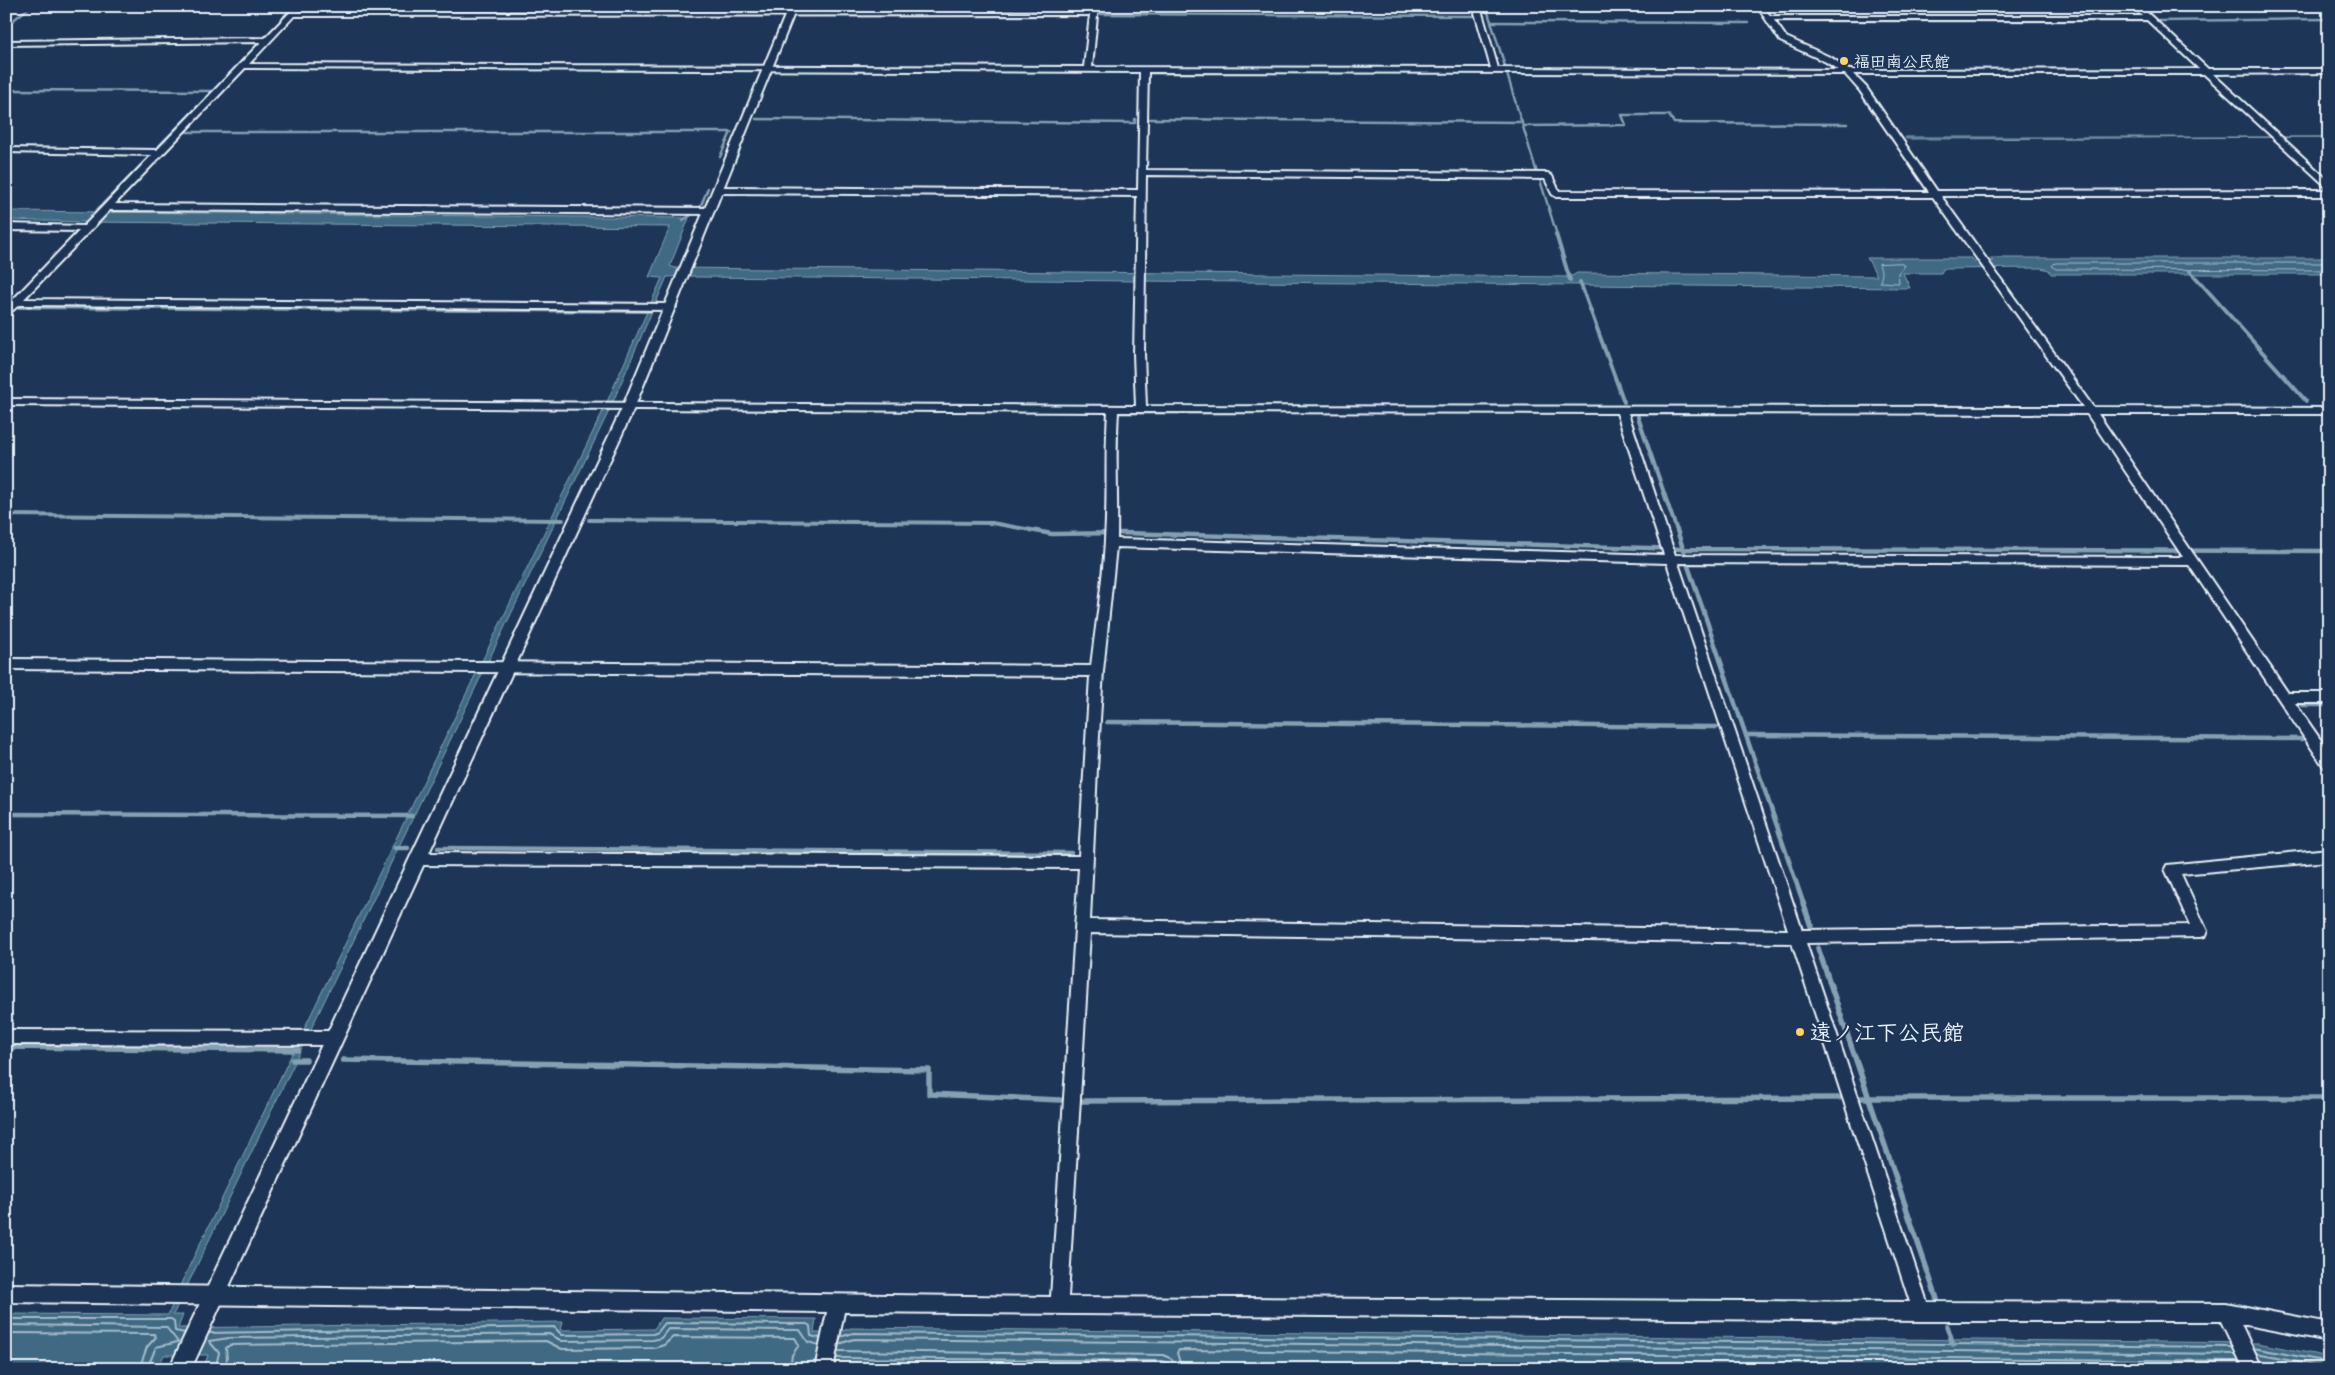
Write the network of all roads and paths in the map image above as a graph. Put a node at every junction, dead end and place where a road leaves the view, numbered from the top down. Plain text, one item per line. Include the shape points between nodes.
1 (300, 6) edge
2 (1476, 6) edge
3 (1760, 6) edge
4 (2136, 6) edge
5 (792, 10) edge
6 (1093, 10) edge
7 (293, 14) junction
8 (1768, 18) junction
9 (2148, 18) junction
10 (268, 40) junction
11 (6, 43) edge
12 (243, 66) junction
13 (768, 68) junction
14 (1088, 68) junction
15 (1144, 68) junction
16 (1495, 70) junction
17 (2205, 71) junction
18 (2329, 71) edge
19 (1847, 72) junction
20 (6, 150) edge
21 (160, 153) junction
22 (1143, 172) junction
23 (2329, 186) edge
24 (719, 190) junction
25 (1143, 193) junction
26 (2329, 193) edge
27 (1934, 194) junction
28 (106, 209) junction
29 (710, 211) junction
30 (89, 226) junction
31 (6, 227) edge
32 (17, 302) junction
33 (664, 307) junction
34 (6, 313) edge
35 (6, 402) edge
36 (622, 406) junction
37 (1113, 409) junction
38 (1141, 409) junction
39 (1621, 410) junction
40 (2090, 410) junction
41 (2329, 411) edge
42 (1111, 537) junction
43 (1670, 552) junction
44 (2186, 554) junction
45 (6, 664) edge
46 (507, 667) junction
47 (1097, 671) junction
48 (2286, 698) junction
49 (2329, 698) edge
50 (2329, 763) edge
51 (2329, 855) edge
52 (418, 859) junction
53 (1084, 862) junction
54 (1083, 926) junction
55 (1797, 937) junction
56 (6, 1037) edge
57 (334, 1038) junction
58 (6, 1293) edge
59 (214, 1294) junction
60 (837, 1303) junction
61 (1059, 1306) junction
62 (1922, 1312) junction
63 (2226, 1312) junction
64 (2329, 1332) edge
65 (182, 1365) edge
66 (824, 1369) edge
67 (2253, 1369) edge

1 - 7 street
2 - 16 street
3 - 8 street
4 - 9 street
5 - 6 street
5 - 7 street
5 - 13 street
6 - 14 street
7 - 10 street
8 - 9 street
8 - 19 street via 1783,39
9 - 17 street
10 - 11 street
10 - 12 street
12 - 13 street
12 - 21 street
13 - 14 street
13 - 24 street
14 - 15 street
15 - 16 street
15 - 22 street
16 - 19 street
17 - 18 street
17 - 19 street
17 - 23 street
19 - 27 street via 1863,89
20 - 21 street
21 - 28 street
22 - 25 street
22 - 27 street via 1548,176 1556,194
24 - 25 street
24 - 29 street
25 - 38 street
26 - 27 street
27 - 40 street
28 - 29 street
28 - 30 street
29 - 33 street via 685,272
30 - 31 street
30 - 32 street
32 - 33 street
32 - 34 street
33 - 36 street
35 - 36 street
36 - 37 street
36 - 46 street
37 - 38 street
37 - 42 street
38 - 39 street
39 - 40 street
39 - 43 street
40 - 41 street
40 - 44 street
42 - 43 street
42 - 47 street
43 - 44 street
43 - 55 street
44 - 48 street
45 - 46 street
46 - 47 street
46 - 52 street
47 - 53 street
48 - 49 street
48 - 50 street
51 - 55 street via 2172,869 2200,930
52 - 53 street
52 - 57 street
53 - 54 street
54 - 55 street
54 - 61 street
55 - 62 street
56 - 57 street
57 - 59 street
58 - 59 street
59 - 60 street
59 - 65 street
60 - 61 street
60 - 66 street
61 - 62 street
62 - 63 street
63 - 64 street
63 - 67 street

